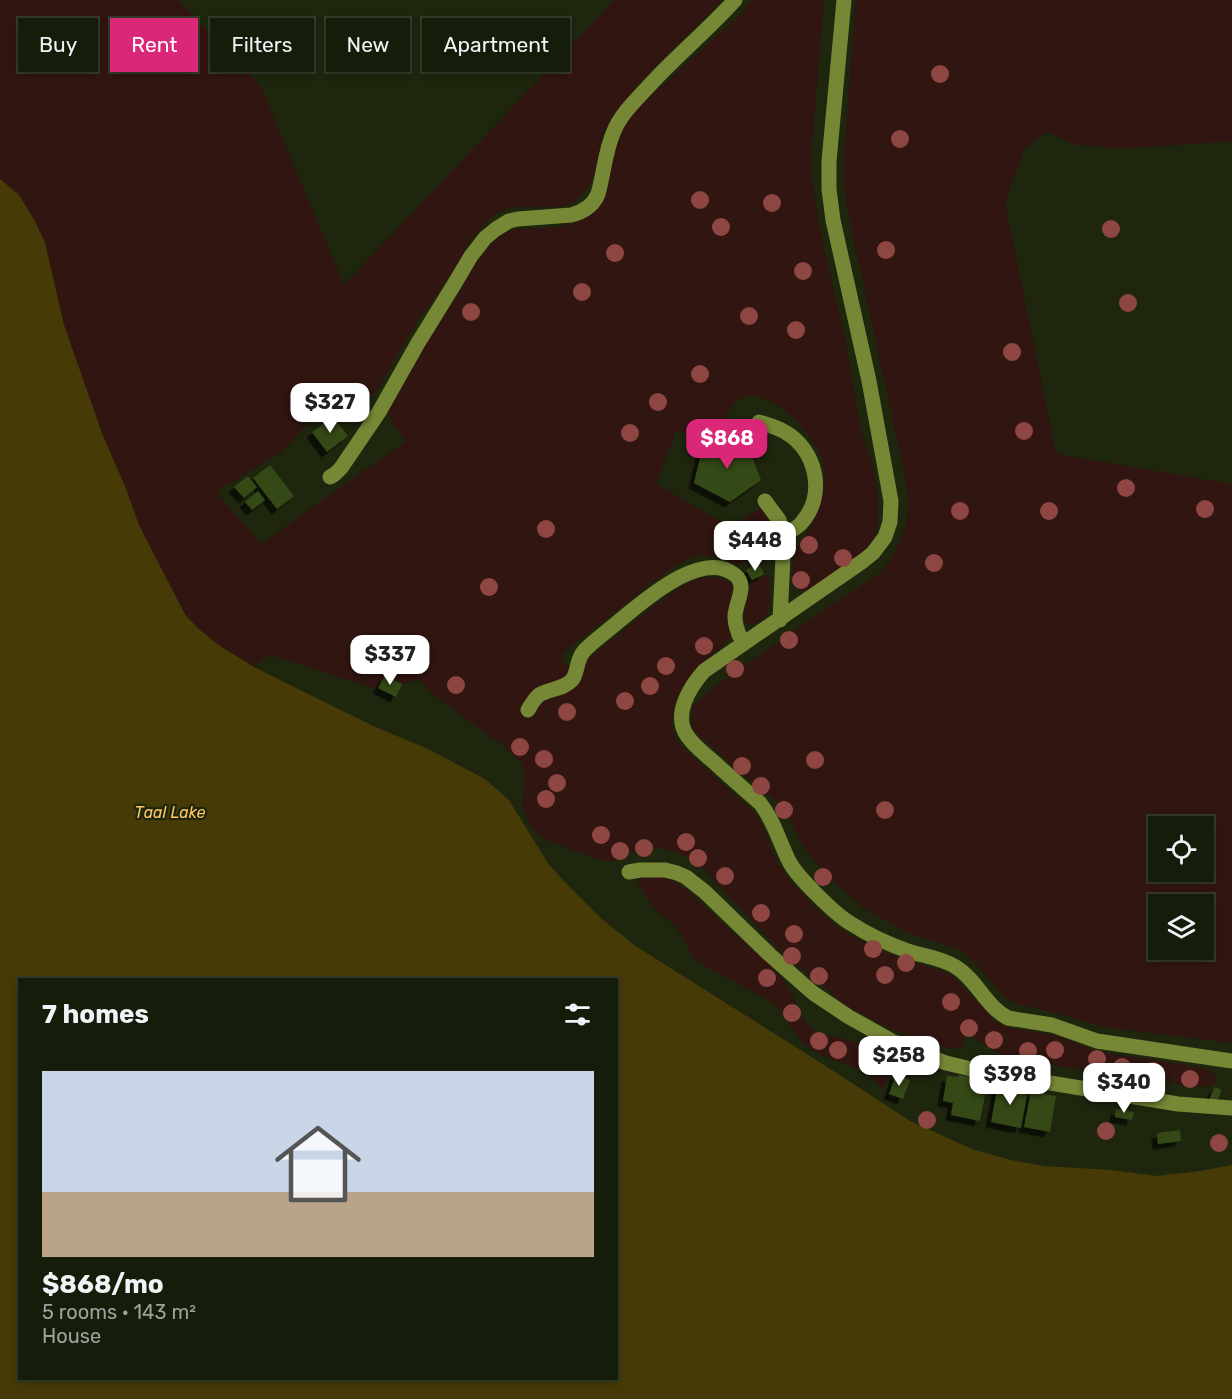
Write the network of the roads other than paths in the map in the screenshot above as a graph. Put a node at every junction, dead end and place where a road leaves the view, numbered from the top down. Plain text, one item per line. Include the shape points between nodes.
1 (735, 0) edge
2 (844, 0) edge
3 (759, 422) dead end
4 (330, 477) dead end
5 (765, 501) dead end
6 (784, 536) junction
7 (780, 620) junction
8 (743, 644) junction
9 (528, 710) dead end
10 (629, 872) dead end
11 (1232, 1061) edge
12 (1232, 1108) edge

1 - 4 street via 625,113 609,143 598,194 588,208 571,215 509,220 476,249 380,412 344,464
2 - 7 street via 829,189 869,381 891,513 885,537 873,553
3 - 6 street via 796,439 814,468 817,482 811,506 802,522
5 - 6 street via 779,520
6 - 7 street
7 - 8 street
8 - 9 street via 735,620 741,587 737,576 717,568 699,569 651,595 585,650 573,680 538,696
8 - 11 street via 696,680 682,707 682,725 697,747 760,803 792,867 842,918 894,946 956,967 1008,1018 1052,1025 1097,1041
10 - 12 street via 665,870 687,877 813,993 849,1017 917,1052 996,1074 1178,1104

